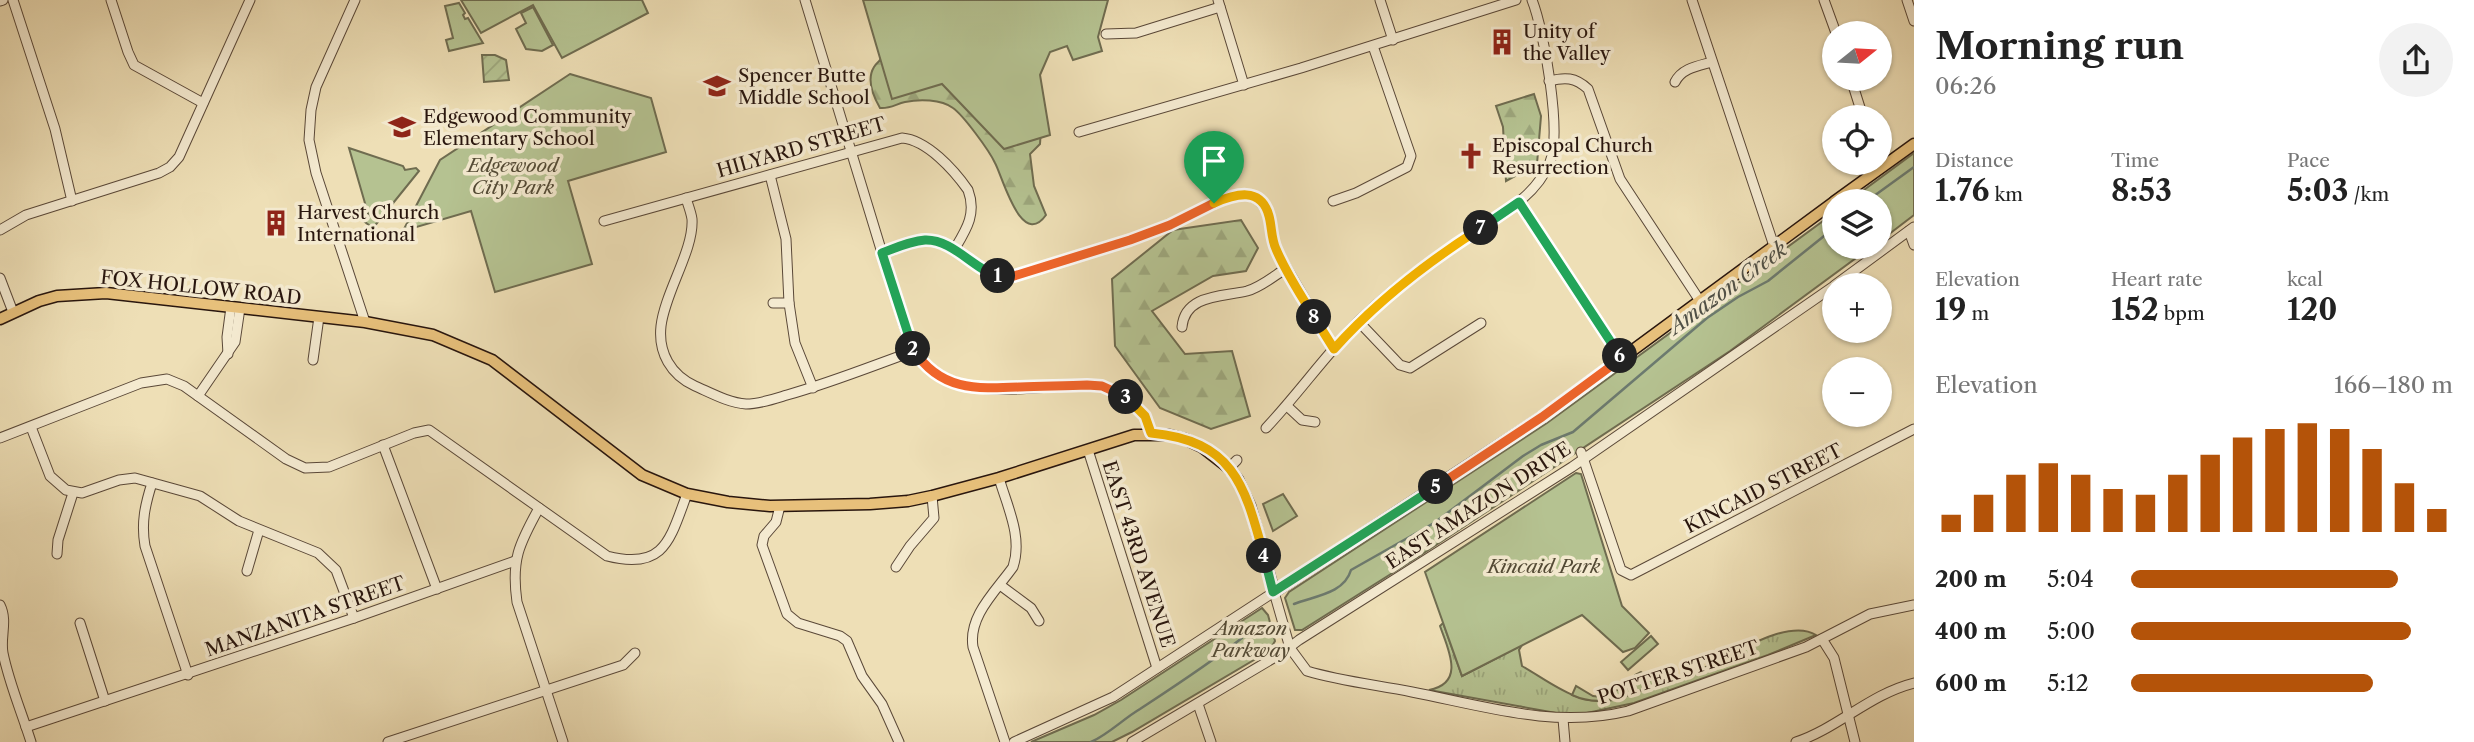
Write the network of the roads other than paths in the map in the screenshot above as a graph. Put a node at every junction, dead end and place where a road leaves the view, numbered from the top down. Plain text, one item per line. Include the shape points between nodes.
1 (13, 0) edge
2 (111, 0) edge
3 (355, 0) edge
4 (805, 0) edge
5 (1380, 0) edge
6 (1516, 0) edge
7 (1532, 0) edge
8 (1692, 0) edge
9 (1825, 0) edge
10 (1907, 0) edge
11 (247, 1) edge
12 (1219, 4) edge
13 (1832, 21) edge
14 (1914, 21) edge
15 (1106, 34) dead end
16 (1393, 40) junction
17 (1373, 46) junction
18 (1712, 62) junction
19 (1549, 80) junction
20 (1675, 82) dead end
21 (1244, 85) junction
22 (203, 103) junction
23 (1079, 132) dead end
24 (1914, 144) edge
25 (851, 151) junction
26 (1892, 158) edge
27 (770, 175) junction
28 (1868, 175) edge
29 (1851, 189) edge
30 (686, 198) junction
31 (72, 201) junction
32 (1333, 201) dead end
33 (1519, 202) junction
34 (1822, 211) edge
35 (604, 222) dead end
36 (1912, 229) edge
37 (0, 230) edge
38 (1774, 246) junction
39 (1914, 246) edge
40 (954, 250) junction
41 (882, 253) junction
42 (1285, 269) junction
43 (1853, 273) edge
44 (0, 278) edge
45 (1822, 295) edge
46 (1700, 301) junction
47 (773, 303) dead end
48 (789, 303) junction
49 (235, 308) junction
50 (13, 312) junction
51 (318, 317) junction
52 (0, 319) edge
53 (365, 322) junction
54 (1359, 322) junction
55 (1481, 323) dead end
56 (1182, 327) dead end
57 (1334, 349) junction
58 (914, 351) junction
59 (1622, 358) junction
60 (313, 360) dead end
61 (813, 388) junction
62 (198, 396) junction
63 (1287, 406) junction
64 (1315, 422) dead end
65 (31, 427) junction
66 (1266, 428) dead end
67 (1914, 429) edge
68 (1151, 433) junction
69 (0, 439) edge
70 (383, 445) junction
71 (1088, 450) junction
72 (1583, 455) junction
73 (999, 478) junction
74 (152, 482) junction
75 (72, 493) junction
76 (687, 494) junction
77 (932, 496) junction
78 (780, 506) junction
79 (538, 508) junction
80 (260, 530) junction
81 (57, 554) dead end
82 (515, 561) junction
83 (896, 567) dead end
84 (247, 571) dead end
85 (1000, 585) junction
86 (437, 589) junction
87 (1273, 592) junction
88 (0, 605) edge
89 (1914, 605) edge
90 (355, 618) junction
91 (1039, 621) dead end
92 (80, 623) dead end
93 (1822, 639) junction
94 (1290, 648) junction
95 (635, 653) dead end
96 (1157, 668) junction
97 (188, 675) junction
98 (1914, 683) edge
99 (545, 691) junction
100 (105, 701) junction
101 (1198, 704) junction
102 (1849, 716) junction
103 (1563, 719) junction
104 (26, 727) junction
105 (31, 742) edge
106 (388, 742) edge
107 (563, 742) edge
108 (900, 742) edge
109 (1005, 742) edge
110 (1014, 742) edge
111 (1133, 742) edge
112 (1212, 742) edge
113 (1564, 742) edge
114 (1796, 742) edge
115 (1855, 742) edge

1 - 31 street via 55,130
2 - 22 street via 134,65
3 - 53 street via 316,87 309,139
4 - 25 street
5 - 16 street
6 - 16 street
7 - 19 street
8 - 18 street
9 - 13 street
10 - 14 street
11 - 22 street
12 - 15 street via 1136,33
12 - 21 street
16 - 17 street
17 - 21 street
17 - 32 street via 1411,159 1407,167
18 - 20 street via 1681,72
18 - 38 street
19 - 33 street via 1554,131 1551,160
19 - 46 street via 1571,78 1588,89 1620,178
21 - 23 street
22 - 31 street via 170,167
24 - 26 main road
25 - 27 street, HILYARD STREET
25 - 40 street, HILYARD STREET via 902,138 926,145 963,183 972,199 971,219
25 - 41 street
27 - 30 street, HILYARD STREET
27 - 48 street via 786,239
28 - 29 main road
30 - 35 street, HILYARD STREET
30 - 61 street via 691,233 661,327 661,344 671,368 692,385 744,404
31 - 37 street via 26,215
33 - 54 street via 1431,261
33 - 59 street
34 - 38 main road
36 - 39 street
36 - 43 street, EAST AMAZON DRIVE
38 - 46 main road
40 - 41 street via 925,240
40 - 42 street via 988,273 1014,276 1130,240 1237,194 1258,199 1270,217 1273,243
41 - 58 street
42 - 56 street via 1249,291 1195,305 1184,315
42 - 57 street
44 - 50 street
45 - 72 street, EAST AMAZON DRIVE
46 - 59 main road
47 - 48 street
48 - 61 street via 795,343
49 - 50 main road, FOX HOLLOW ROAD via 89,293 39,301
49 - 51 main road, FOX HOLLOW ROAD
49 - 62 street via 236,338
50 - 52 main road, FOX HOLLOW ROAD
51 - 53 main road, FOX HOLLOW ROAD
51 - 60 street, FOX HOLLOW ROAD
53 - 76 main road, FOX HOLLOW ROAD via 433,335 492,359 629,467
54 - 55 street via 1405,368
54 - 57 street
57 - 63 street
58 - 61 street
58 - 68 street via 937,375 968,388 1102,386 1133,401
59 - 87 main road via 1490,452
62 - 65 street via 167,379 150,381
62 - 70 street via 286,459 306,468 329,467
63 - 64 street via 1302,420
63 - 66 street
65 - 69 street
65 - 75 street via 50,476
67 - 72 street, KINCAID STREET via 1627,575 1621,570
68 - 71 main road, FOX HOLLOW ROAD
68 - 87 main road, FOX HOLLOW ROAD via 1185,439 1233,464 1250,506
70 - 79 street via 429,430
70 - 86 street
71 - 73 main road, FOX HOLLOW ROAD
71 - 96 street, EAST 43RD AVENUE
72 - 94 street, EAST AMAZON DRIVE
73 - 77 main road, FOX HOLLOW ROAD
73 - 85 street via 1017,546 1013,566
74 - 75 street via 125,478 82,494
74 - 80 street via 200,496
74 - 97 street via 142,529 145,546
75 - 81 street
76 - 78 main road, FOX HOLLOW ROAD
76 - 79 street via 666,546 639,560 607,556
77 - 78 main road, FOX HOLLOW ROAD via 870,504
77 - 83 street via 934,517
78 - 108 street via 762,545 785,610 794,621 847,641
79 - 82 street
80 - 84 street
80 - 90 street via 330,562
82 - 86 street, MANZANITA STREET
82 - 99 street via 517,602
85 - 91 street via 1031,608
85 - 109 street via 978,615 971,636
86 - 90 street, MANZANITA STREET
87 - 94 street, FOX HOLLOW ROAD
87 - 96 street
88 - 104 street via 5,622 1,644
89 - 93 street, POTTER STREET via 1870,614
90 - 97 street, MANZANITA STREET
92 - 100 street
93 - 102 street via 1834,658
93 - 103 street, POTTER STREET via 1628,710
94 - 101 street, EAST AMAZON DRIVE
94 - 103 street, POTTER STREET via 1310,672
95 - 99 street via 623,665
96 - 110 street via 1113,697
97 - 100 street, MANZANITA STREET
98 - 102 street via 1891,690
99 - 106 street
99 - 107 street
100 - 104 street, MANZANITA STREET
101 - 111 street, EAST AMAZON DRIVE
101 - 112 street
102 - 114 street
102 - 115 street
103 - 113 street
104 - 105 street

